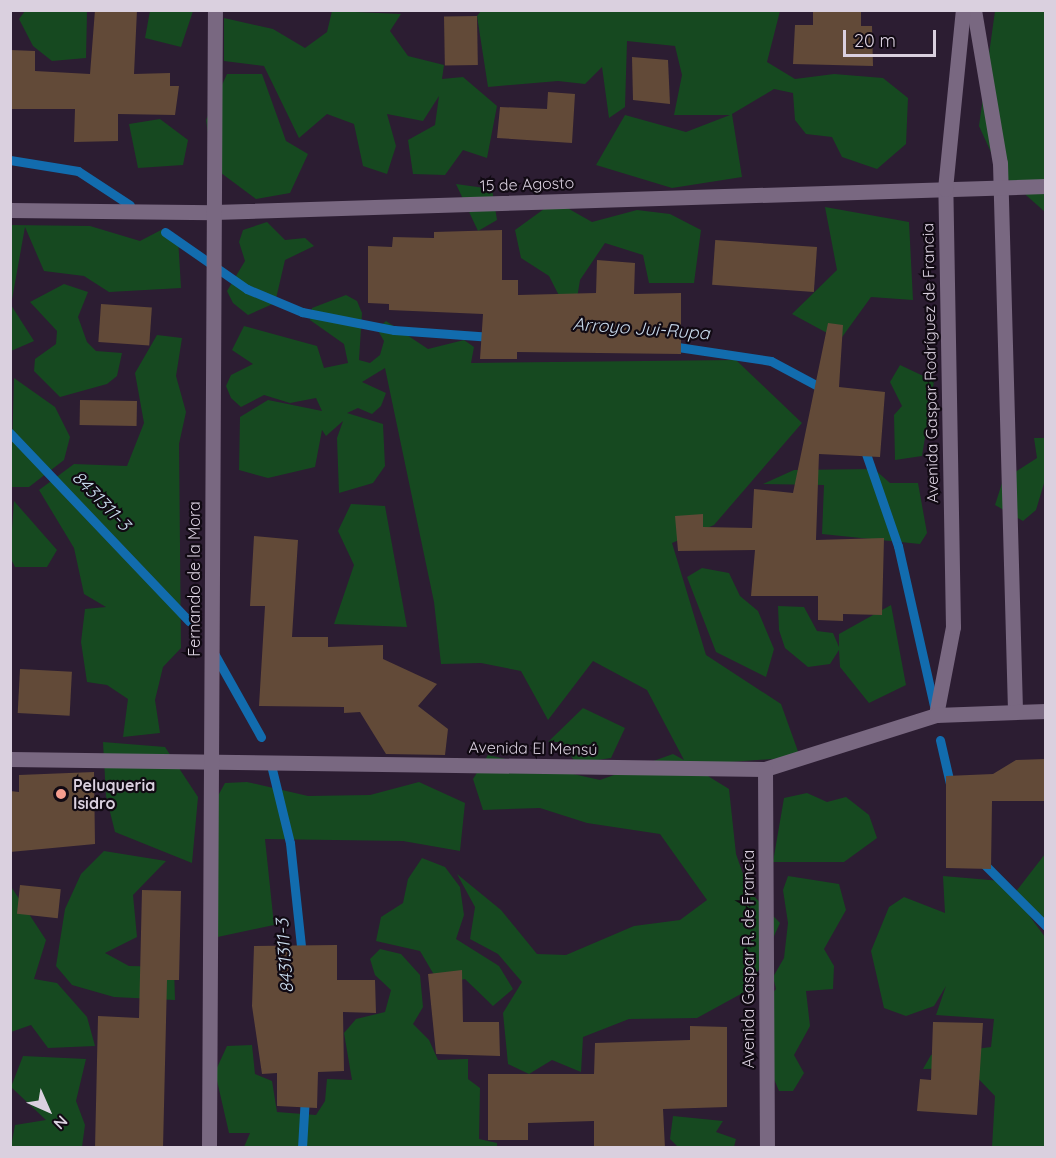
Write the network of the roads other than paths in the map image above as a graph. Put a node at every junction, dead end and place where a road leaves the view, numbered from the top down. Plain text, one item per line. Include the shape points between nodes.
1 (215, 10) edge
2 (963, 10) edge
3 (974, 10) edge
4 (1046, 186) edge
5 (1001, 187) junction
6 (945, 189) junction
7 (10, 210) edge
8 (214, 212) junction
9 (1046, 711) edge
10 (1016, 712) junction
11 (936, 714) junction
12 (10, 759) edge
13 (211, 762) junction
14 (765, 770) junction
15 (209, 1148) edge
16 (766, 1148) edge

1 - 8 street, Fernando de la Mora
2 - 6 street, Avenida Gaspar Rodríguez de Francia
3 - 5 street
4 - 5 street, 15 de Agosto
5 - 6 street, 15 de Agosto
5 - 10 street
6 - 8 street, 15 de Agosto
6 - 11 street, Avenida Gaspar Rodríguez de Francia via 953,627
7 - 8 street, 15 de Agosto
8 - 13 street, Fernando de la Mora
9 - 10 street, Avenida El Mensú
10 - 11 street, Avenida El Mensú
11 - 14 street, Avenida El Mensú
12 - 13 street, Avenida El Mensú
13 - 14 street, Avenida El Mensú
13 - 15 street, Fernando de la Mora
14 - 16 street, Avenida Gaspar R. de Francia

